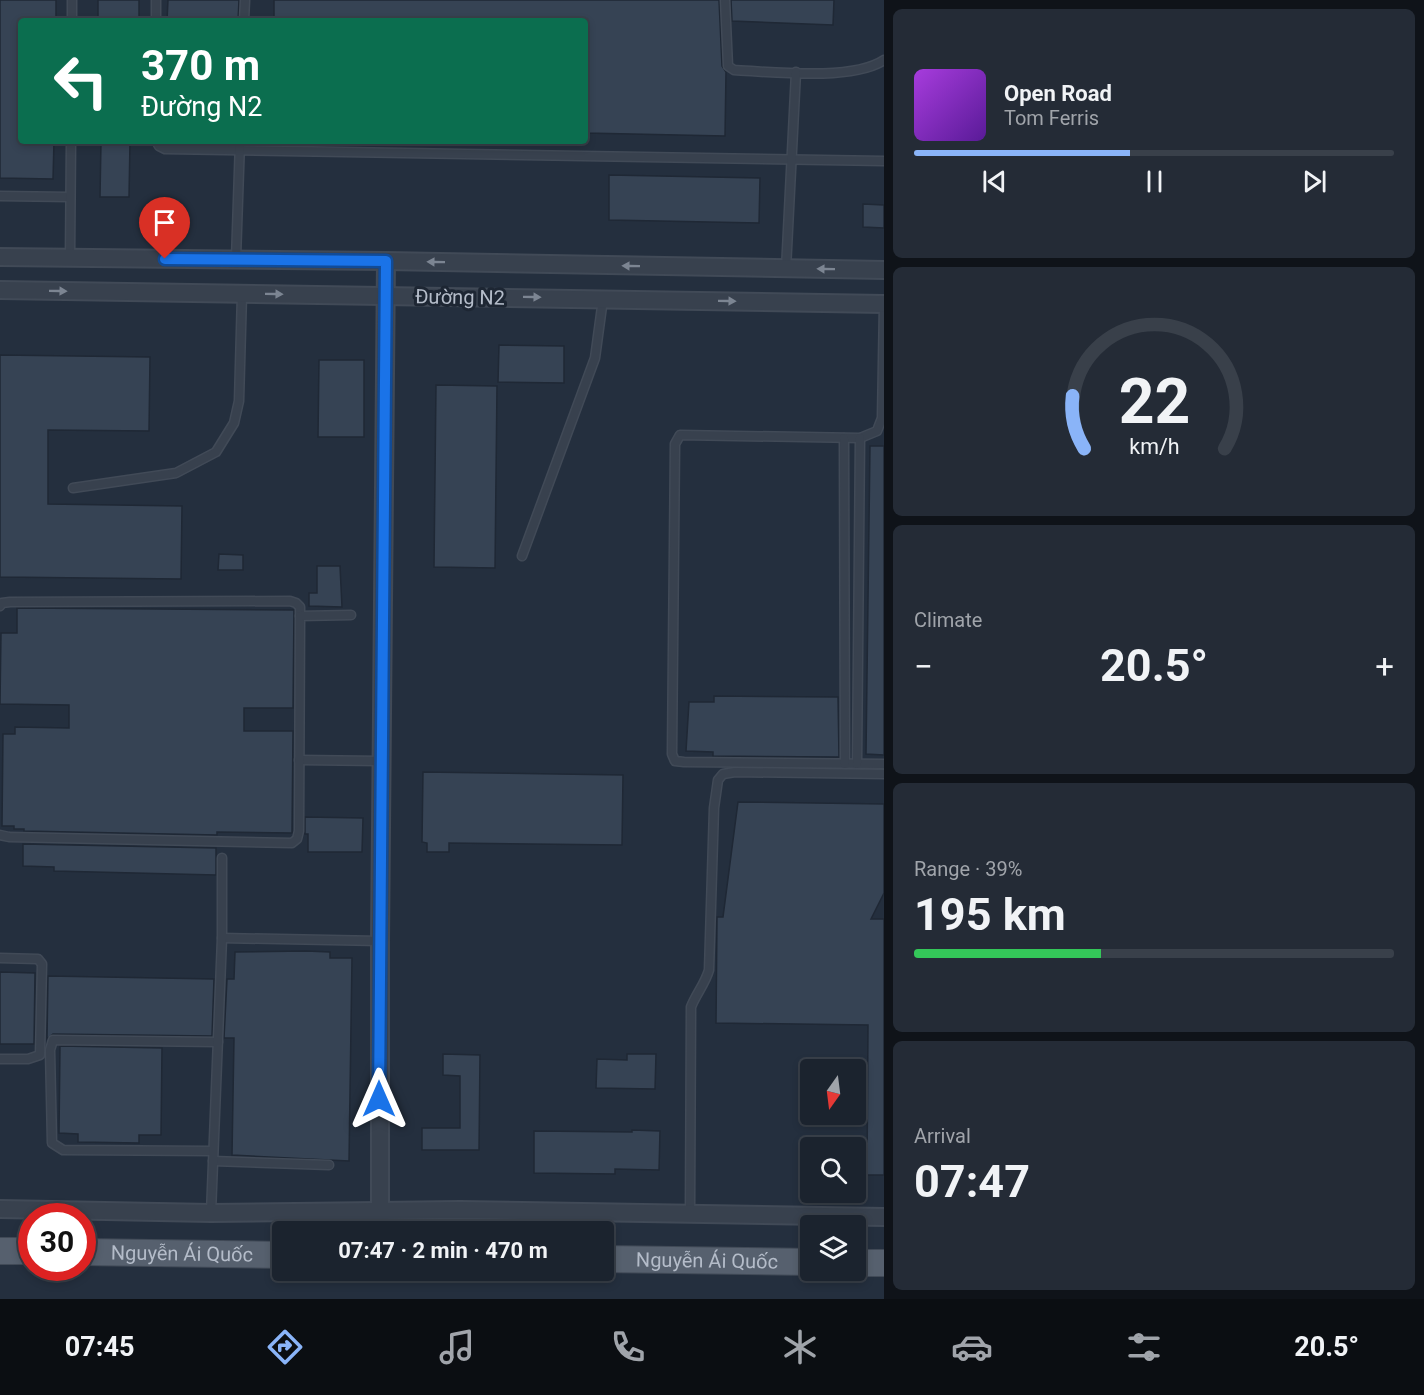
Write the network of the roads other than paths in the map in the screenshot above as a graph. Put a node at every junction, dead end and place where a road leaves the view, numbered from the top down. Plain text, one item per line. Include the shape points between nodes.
1 (72, 0) edge
2 (156, 0) edge
3 (245, 0) edge
4 (725, 0) edge
5 (72, 18) edge
6 (156, 18) edge
7 (244, 18) edge
8 (884, 60) edge
9 (796, 72) junction
10 (71, 144) edge
11 (158, 144) edge
12 (240, 146) edge
13 (791, 159) junction
14 (884, 161) edge
15 (0, 196) edge
16 (70, 197) junction
17 (0, 257) edge
18 (70, 258) junction
19 (236, 260) junction
20 (386, 261) junction
21 (786, 269) junction
22 (884, 270) edge
23 (0, 290) edge
24 (242, 294) junction
25 (386, 296) junction
26 (603, 298) junction
27 (884, 304) edge
28 (883, 383) edge
29 (844, 438) junction
30 (860, 438) junction
31 (73, 488) dead end
32 (522, 556) dead end
33 (859, 587) junction
34 (844, 588) junction
35 (0, 606) edge
36 (351, 615) dead end
37 (300, 616) junction
38 (844, 682) junction
39 (858, 682) junction
40 (299, 760) junction
41 (381, 761) junction
42 (845, 764) junction
43 (857, 764) junction
44 (884, 764) edge
45 (884, 774) edge
46 (0, 835) edge
47 (222, 858) dead end
48 (222, 938) junction
49 (380, 941) junction
50 (0, 958) edge
51 (218, 1042) junction
52 (0, 1059) edge
53 (213, 1156) junction
54 (329, 1166) dead end
55 (0, 1209) edge
56 (379, 1212) junction
57 (210, 1213) junction
58 (690, 1214) junction
59 (884, 1217) edge
60 (379, 1221) edge
61 (0, 1251) edge
62 (18, 1251) edge
63 (96, 1252) edge
64 (272, 1255) edge
65 (614, 1259) edge
66 (800, 1262) edge
67 (866, 1263) edge
68 (884, 1263) edge

1 - 5 lane
2 - 6 lane
3 - 7 lane
4 - 9 lane via 730,68
8 - 9 lane via 847,72
9 - 13 lane
10 - 16 lane
11 - 12 lane via 165,149
12 - 13 lane
12 - 19 lane
13 - 14 lane
13 - 21 lane
15 - 16 lane
16 - 18 lane
17 - 18 street, Đường N2
18 - 19 street, Đường N2
19 - 20 street, Đường N2
21 -> 20 street, Đường N2
20 - 25 street
22 -> 21 street, Đường N2
23 -> 24 street, Đường N2
24 -> 25 street, Đường N2
24 - 31 lane via 240,401 234,423 216,453 176,473
25 -> 26 street, Đường N2
25 - 41 street
26 -> 27 street, Đường N2
26 - 32 lane via 595,358
27 - 28 lane
28 - 30 lane via 882,418 877,431
29 - 30 lane
29 - 34 lane
29 - 42 lane via 680,435 675,444 672,754 675,761 684,762
30 - 33 lane
33 - 34 lane
33 - 39 lane
34 - 38 lane
35 - 37 lane via 10,602 290,602 300,607
36 - 37 lane
37 - 40 lane
38 - 39 lane
38 - 42 lane
39 - 43 lane
40 - 41 lane
40 - 46 lane via 299,831 292,843
41 - 49 street
42 - 43 lane
43 - 44 lane
45 - 58 lane via 735,772 723,774 718,780 709,970 691,1007
47 - 48 lane
48 - 49 lane
48 - 51 lane
49 - 56 street
50 - 52 lane via 38,959 42,964 40,1055
51 - 53 lane
51 - 53 lane via 53,1040 50,1050 52,1143 56,1146 63,1150
53 - 54 lane
53 - 57 lane
55 - 57 street
56 - 57 street
56 - 58 street
56 - 60 street
58 - 59 street
61 - 62 main road
63 - 64 main road, Nguyễn Ái Quốc
65 - 66 main road, Nguyễn Ái Quốc
67 - 68 main road

